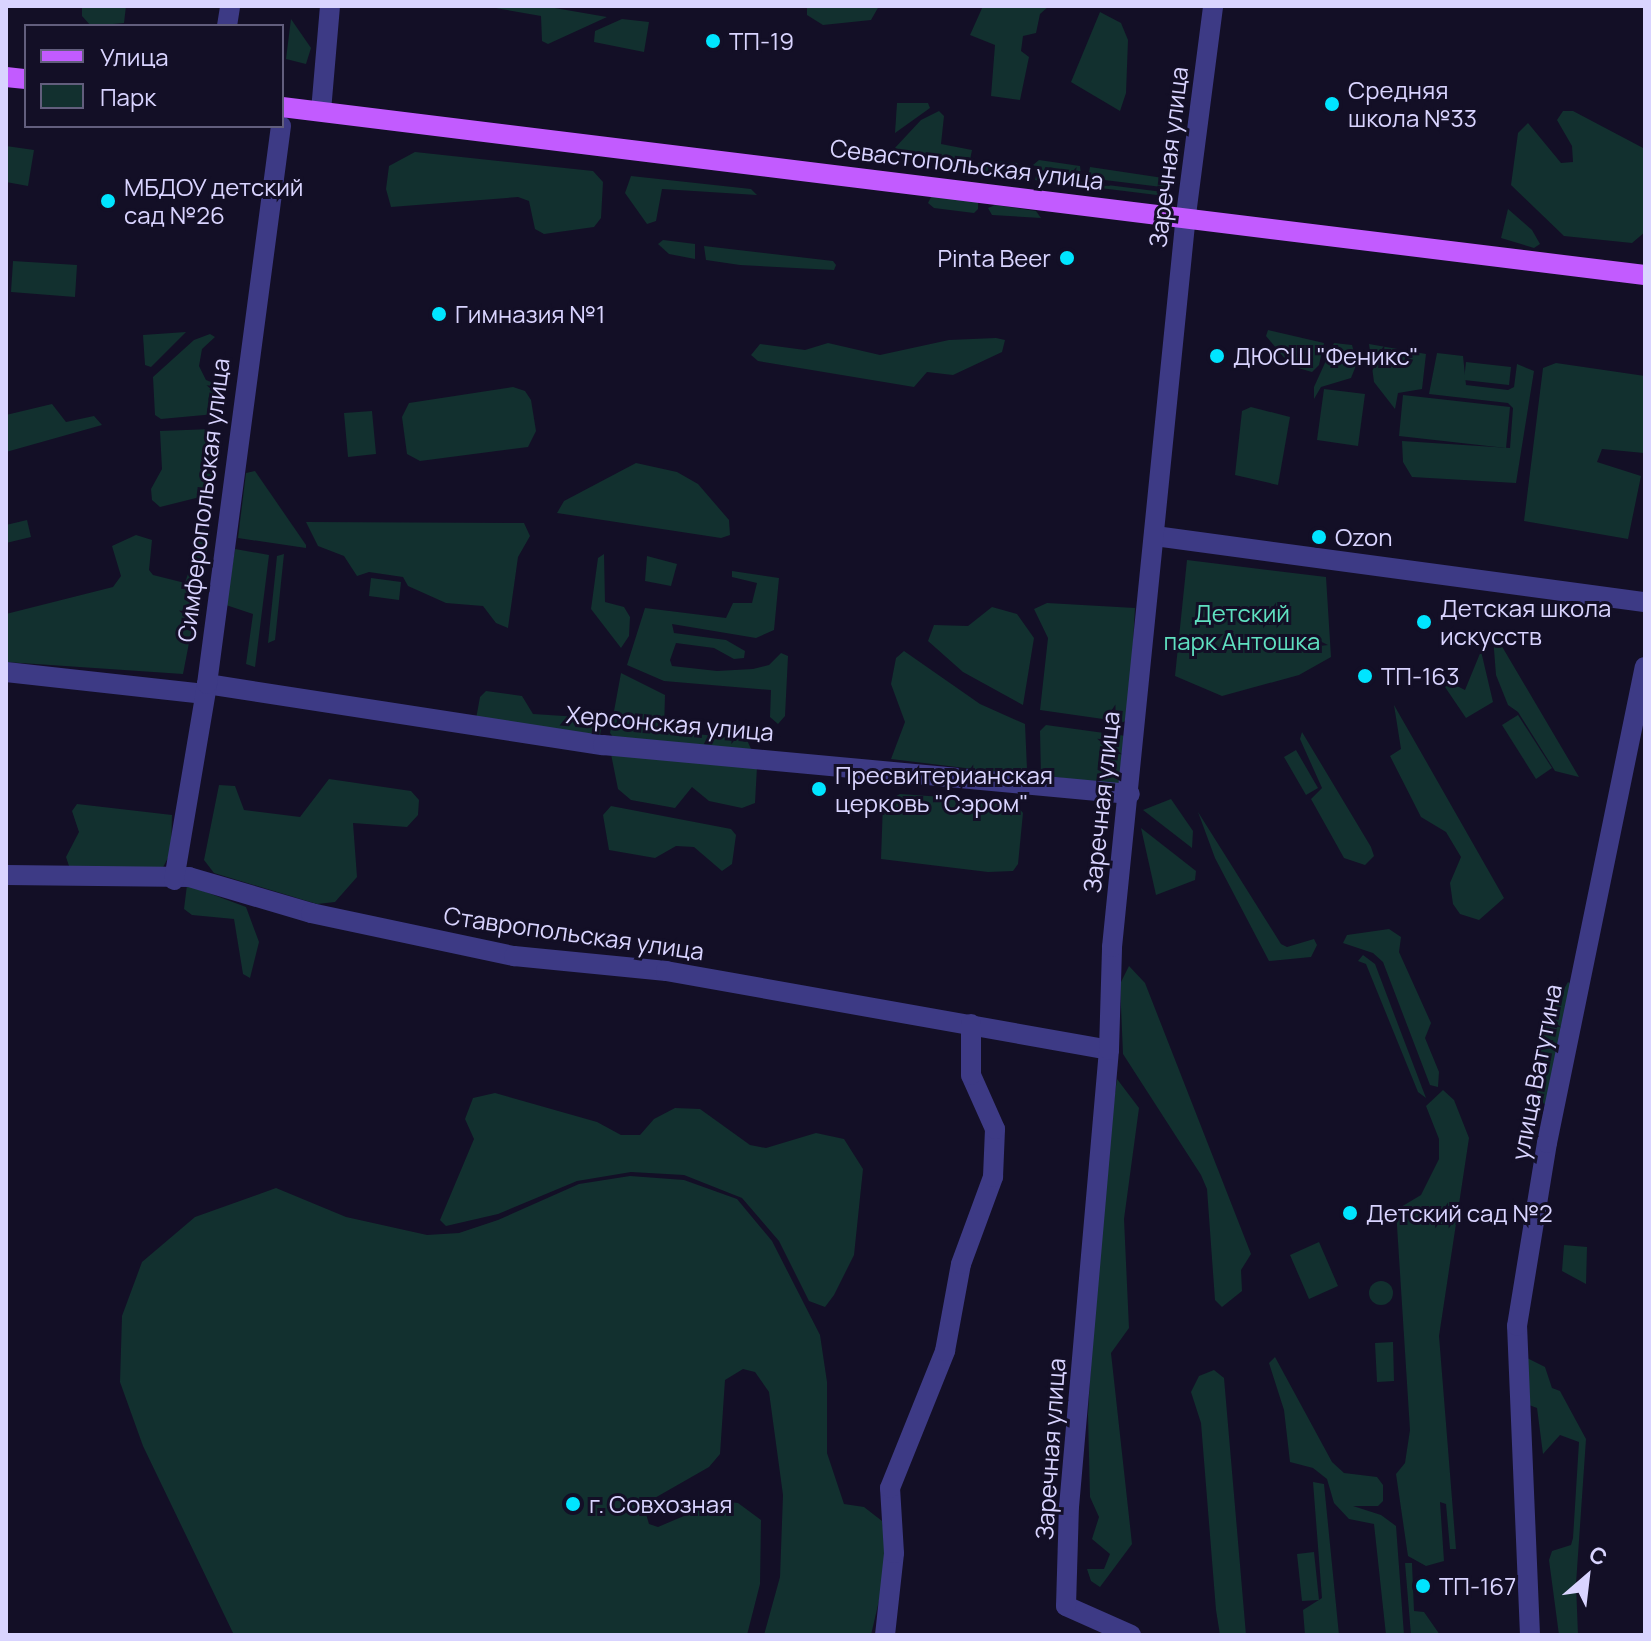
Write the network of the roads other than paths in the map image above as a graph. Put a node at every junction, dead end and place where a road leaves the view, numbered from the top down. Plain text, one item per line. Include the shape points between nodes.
1 (330, 6) edge
2 (1213, 6) edge
3 (321, 111) junction
4 (284, 115) edge
5 (280, 128) edge
6 (1186, 215) junction
7 (1645, 275) edge
8 (1155, 536) junction
9 (1645, 602) edge
10 (1645, 667) edge
11 (6, 672) edge
12 (206, 689) junction
13 (1130, 794) junction
14 (6, 875) edge
15 (174, 880) junction
16 (971, 1024) junction
17 (1109, 1050) junction
18 (885, 1635) edge
19 (1131, 1635) edge
20 (1530, 1635) edge

1 - 3 street
2 - 6 street, Заречная улица
3 - 4 main road, Севастопольская улица
3 - 6 main road, Севастопольская улица
5 - 12 street, Симферопольская улица
6 - 7 main road, Севастопольская улица
6 - 8 street, Заречная улица
8 - 9 street
8 - 13 street, Заречная улица
10 - 20 street, улица Ватутина via 1547,1143 1517,1326
11 - 12 street, Херсонская улица
12 - 13 street, Херсонская улица via 603,745
12 - 15 street, Симферопольская улица
13 - 17 street, Заречная улица via 1112,947
14 - 15 street, Ставропольская улица
15 - 16 street, Ставропольская улица via 214,882 264,902 514,956 666,971
16 - 17 street, Ставропольская улица
16 - 18 street via 971,1075 995,1129 993,1177 961,1264 945,1351 890,1488 887,1508 894,1553
17 - 19 street, Заречная улица via 1069,1507 1066,1606

